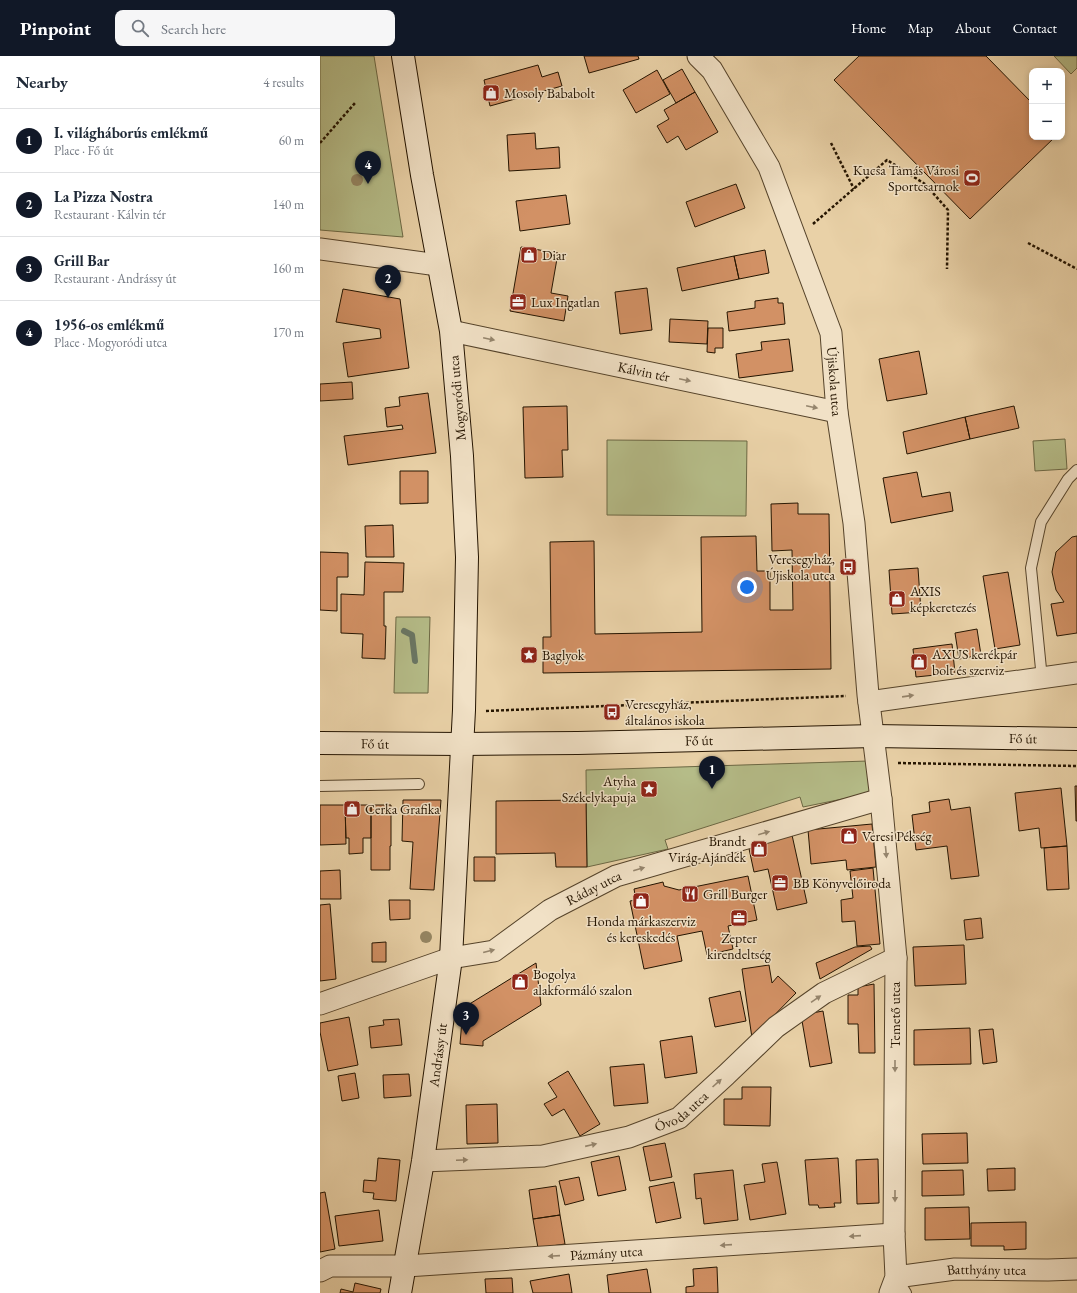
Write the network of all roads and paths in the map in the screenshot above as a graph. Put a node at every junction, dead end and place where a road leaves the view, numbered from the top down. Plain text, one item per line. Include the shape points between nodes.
1 (403, 56) edge
2 (698, 56) edge
3 (355, 103) dead end
4 (320, 143) edge
5 (831, 143) dead end
6 (854, 189) junction
7 (796, 238) junction
8 (1028, 243) dead end
9 (320, 250) edge
10 (438, 265) junction
11 (947, 269) dead end
12 (1077, 269) edge
13 (451, 332) junction
14 (837, 412) junction
15 (1077, 470) edge
16 (1077, 673) edge
17 (1043, 678) junction
18 (869, 698) junction
19 (464, 710) junction
20 (874, 736) junction
21 (1077, 740) edge
22 (320, 743) edge
23 (462, 744) junction
24 (876, 762) junction
25 (1077, 766) edge
26 (419, 784) dead end
27 (320, 786) edge
28 (881, 800) junction
29 (451, 958) junction
30 (896, 958) junction
31 (320, 1004) edge
32 (423, 1161) junction
33 (894, 1234) junction
34 (406, 1266) junction
35 (1077, 1269) edge
36 (320, 1270) edge
37 (897, 1288) edge
38 (400, 1293) edge

1 - 10 main road, Mogyoródi utca
2 - 7 street, Újiskola utca via 712,70 769,167
3 - 4 path
5 - 6 path
6 - 7 path
6 - 11 path via 887,160 925,184 948,210
7 - 14 street, Újiskola utca via 831,333
8 - 12 path
9 - 10 street
10 - 13 main road, Mogyoródi utca
13 -> 14 street, Kálvin tér
13 - 19 main road, Mogyoródi utca via 462,456 467,557
14 - 18 street, Újiskola utca via 854,523
15 - 17 lane via 1068,479 1042,522 1031,568
16 - 17 street
18 -> 17 street
18 - 19 path
18 - 20 street, Újiskola utca
19 - 23 main road, Mogyoródi utca
20 - 21 main road, Fő út
20 - 23 main road, Fő út
20 - 24 street, Temető utca
22 - 23 main road, Fő út
23 - 29 main road, Andrássy út
24 - 25 path
24 - 28 street, Temető utca
26 - 27 lane
29 -> 28 street, Ráday utca via 494,951 550,910 616,876
28 -> 30 street, Temető utca
29 - 31 street, Ráday utca
29 - 32 main road, Andrássy út
32 -> 30 street, Óvoda utca via 543,1156 629,1137 679,1118 776,1027 824,994
30 -> 33 street, Temető utca
32 - 34 main road, Andrássy út
33 -> 34 street, Pázmány utca
33 - 37 street, Temető utca
34 - 36 street, Pázmány utca via 330,1266
34 - 38 main road, Andrássy út
35 - 37 street, Batthyány utca via 955,1269

